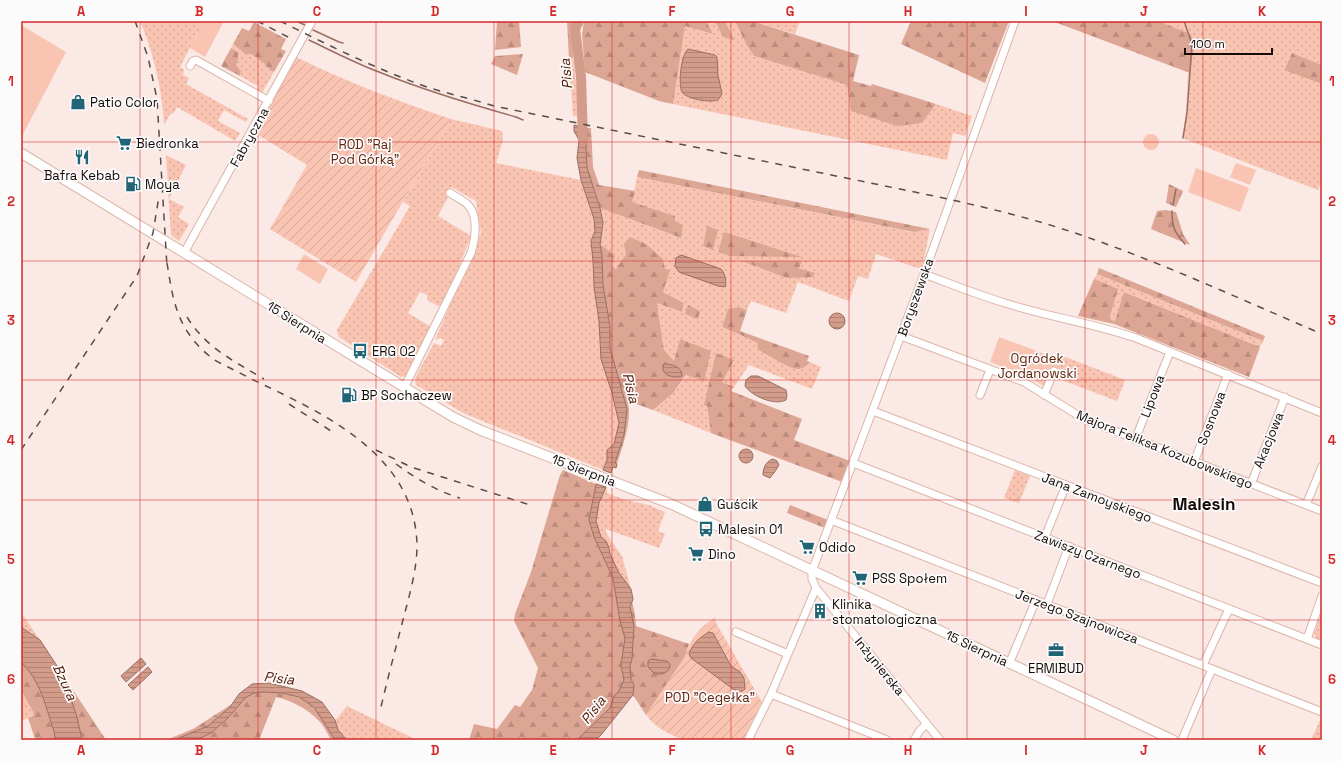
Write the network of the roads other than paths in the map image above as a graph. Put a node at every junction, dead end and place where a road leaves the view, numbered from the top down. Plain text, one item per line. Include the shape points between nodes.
1 (312, 21) edge
2 (1015, 21) edge
3 (190, 66) dead end
4 (269, 101) junction
5 (21, 153) edge
6 (450, 193) dead end
7 (184, 253) junction
8 (924, 274) junction
9 (901, 336) junction
10 (1170, 352) junction
11 (990, 370) junction
12 (1054, 371) dead end
13 (1228, 374) junction
14 (404, 388) junction
15 (980, 395) dead end
16 (1044, 395) junction
17 (1285, 397) junction
18 (873, 411) junction
19 (1322, 413) edge
20 (1135, 440) junction
21 (1194, 462) junction
22 (853, 463) junction
23 (1322, 466) edge
24 (1251, 484) junction
25 (1066, 485) junction
26 (1306, 505) junction
27 (1322, 511) edge
28 (831, 520) junction
29 (1045, 537) junction
30 (1068, 546) junction
31 (812, 571) junction
32 (1322, 582) edge
33 (816, 588) junction
34 (1322, 596) edge
35 (1036, 600) junction
36 (1047, 604) junction
37 (1229, 609) junction
38 (736, 632) dead end
39 (1307, 639) junction
40 (1322, 645) edge
41 (788, 654) junction
42 (1009, 664) junction
43 (1203, 665) junction
44 (1212, 669) junction
45 (771, 694) junction
46 (1322, 712) edge
47 (927, 724) junction
48 (748, 740) edge
49 (887, 740) edge
50 (914, 740) edge
51 (940, 740) edge
52 (1172, 740) edge
53 (1182, 740) edge

1 - 4 street, Fabryczna
2 - 8 street, Boryszewska
3 - 4 street via 196,60
4 - 7 street, Fabryczna
5 - 7 main road, 15 Sierpnia
6 - 14 street via 470,207 473,213 475,240 471,253
7 - 14 main road, 15 Sierpnia
8 - 9 street, Boryszewska
8 - 10 street via 1005,303 1105,328
9 - 11 street, Majora Feliksa Kozubowskiego
9 - 18 street, Boryszewska
10 - 13 street
10 - 20 street, Lipowa
11 - 15 street
11 - 16 street, Majora Feliksa Kozubowskiego via 1024,382
12 - 16 street
13 - 17 street
13 - 21 street, Sosnowa
14 - 31 main road, 15 Sierpnia via 453,417 488,433 685,510
16 - 20 street, Majora Feliksa Kozubowskiego via 1084,419
17 - 19 street
17 - 24 street, Akacjowa
18 - 22 street, Boryszewska
18 - 25 street, Jana Zamoyskiego
20 - 21 street, Majora Feliksa Kozubowskiego
21 - 24 street, Majora Feliksa Kozubowskiego
22 - 28 street, Boryszewska
22 - 29 street, Zawiszy Czarnego
23 - 26 street
24 - 26 street, Majora Feliksa Kozubowskiego
25 - 29 street
25 - 32 street, Jana Zamoyskiego
26 - 27 street, Majora Feliksa Kozubowskiego
28 - 31 street, Boryszewska
28 - 35 street, Jerzego Szajnowicza
29 - 30 street, Zawiszy Czarnego
30 - 36 street
30 - 37 street, Zawiszy Czarnego
31 - 33 street, Inżynierska
31 - 42 main road, 15 Sierpnia
33 - 41 street
33 - 47 street, Inżynierska
34 - 39 street
35 - 36 street, Jerzego Szajnowicza
35 - 42 street
36 - 43 street, Jerzego Szajnowicza
37 - 39 street, Zawiszy Czarnego
37 - 43 street
38 - 41 street
39 - 40 street, Zawiszy Czarnego
41 - 45 street
42 - 52 main road, 15 Sierpnia
43 - 44 street, Jerzego Szajnowicza
44 - 46 street, Jerzego Szajnowicza
44 - 53 street
45 - 48 street
45 - 49 street
47 - 50 street
47 - 51 street, Inżynierska

